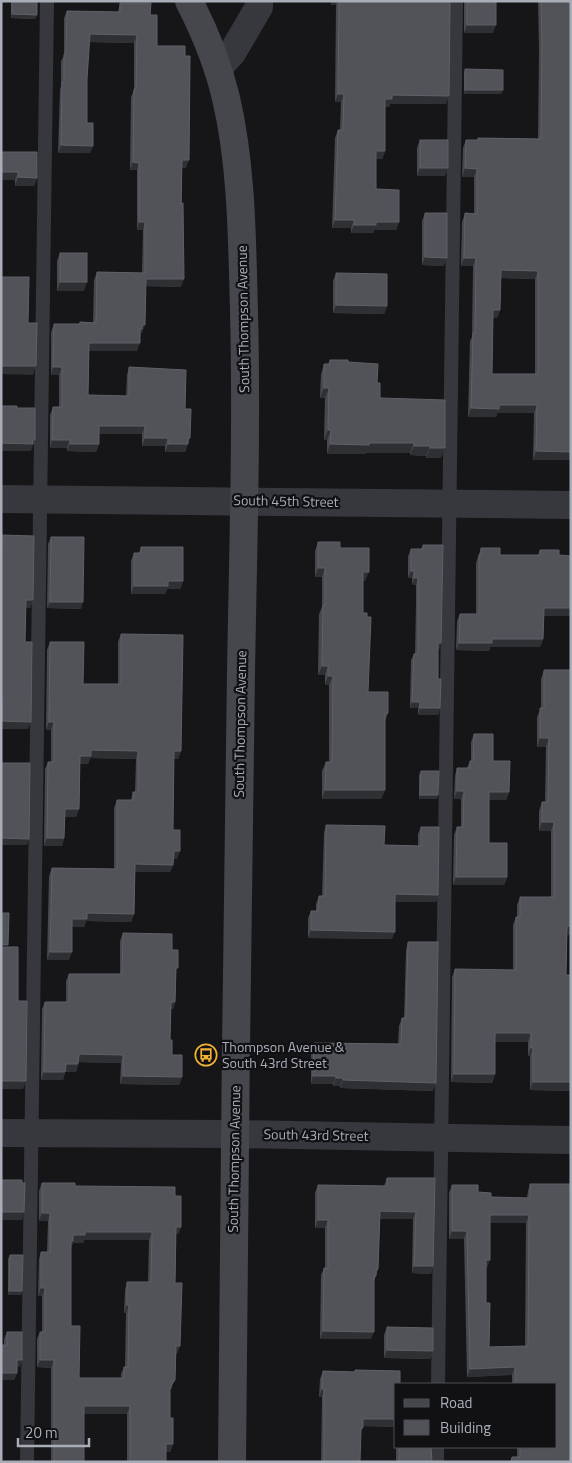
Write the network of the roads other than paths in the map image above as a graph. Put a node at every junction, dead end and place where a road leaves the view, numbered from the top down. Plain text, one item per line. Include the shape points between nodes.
1 (47, 1) edge
2 (190, 1) edge
3 (259, 1) edge
4 (456, 1) edge
5 (218, 68) junction
6 (1, 499) edge
7 (41, 499) junction
8 (244, 501) junction
9 (449, 504) junction
10 (571, 505) edge
11 (1, 1133) edge
12 (32, 1133) junction
13 (234, 1134) junction
14 (441, 1137) junction
15 (571, 1140) edge
16 (438, 1383) edge
17 (437, 1448) edge
18 (27, 1462) edge
19 (232, 1462) edge
20 (437, 1462) edge

1 - 7 lane
2 - 5 main road, South Thompson Avenue
3 - 5 street via 232,53
4 - 9 lane
5 - 8 main road, South Thompson Avenue via 235,144 239,192 246,376
6 - 7 street, South 45th Street
7 - 8 street, South 45th Street
7 - 12 lane
8 - 9 street, South 45th Street
8 - 13 main road, South Thompson Avenue
9 - 10 street, South 45th Street
9 - 14 lane
11 - 12 street, South 43rd Street
12 - 13 street, South 43rd Street
12 - 18 lane
13 - 14 street, South 43rd Street
13 - 19 main road, South Thompson Avenue
14 - 15 street, South 43rd Street
14 - 16 lane
17 - 20 lane

